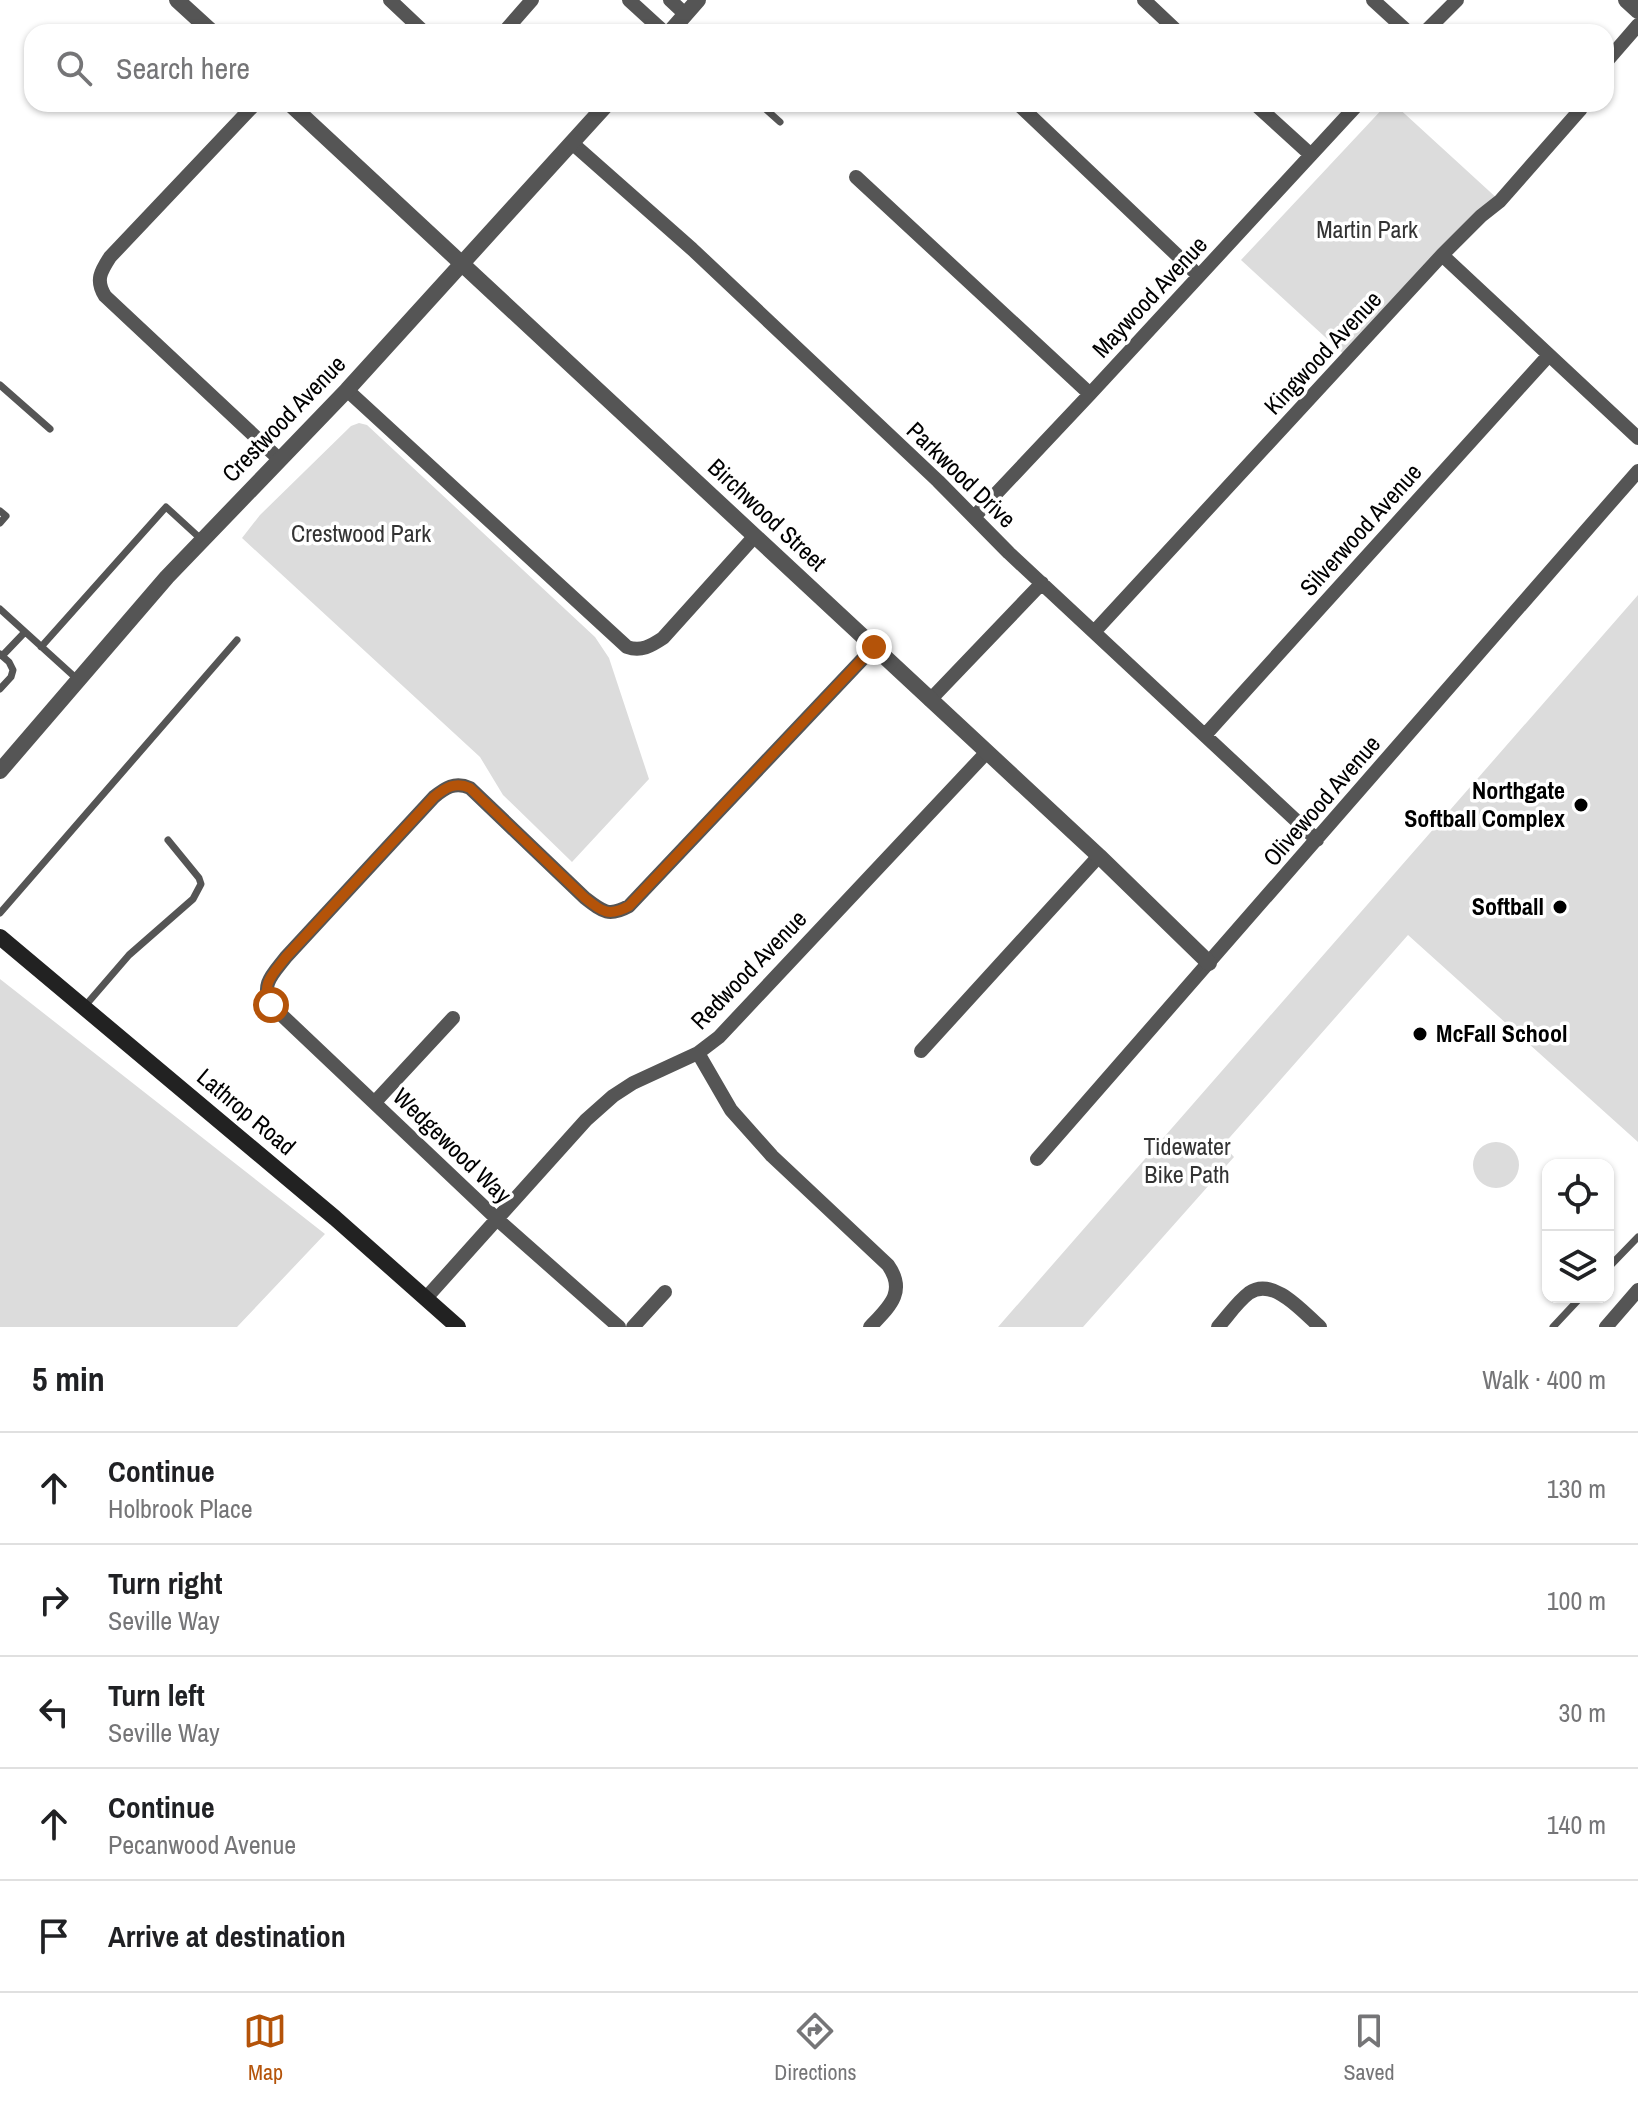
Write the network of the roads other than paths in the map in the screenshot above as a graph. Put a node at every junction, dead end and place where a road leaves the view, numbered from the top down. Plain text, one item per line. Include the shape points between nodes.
1 (177, 0) edge
2 (390, 0) edge
3 (532, 0) edge
4 (629, 0) edge
5 (670, 0) edge
6 (698, 0) edge
7 (1144, 0) edge
8 (1373, 0) edge
9 (1457, 0) edge
10 (1626, 0) edge
11 (1638, 11) edge
12 (685, 14) junction
13 (203, 24) edge
14 (416, 24) edge
15 (511, 24) edge
16 (662, 24) edge
17 (677, 24) edge
18 (1170, 24) edge
19 (1399, 24) edge
20 (1433, 24) edge
21 (1638, 25) edge
22 (1614, 53) edge
23 (247, 112) edge
24 (299, 112) edge
25 (600, 112) edge
26 (769, 112) edge
27 (1026, 112) edge
28 (1264, 112) edge
29 (1351, 112) edge
30 (1578, 112) edge
31 (780, 122) dead end
32 (572, 143) junction
33 (1311, 155) junction
34 (856, 177) dead end
35 (1442, 255) junction
36 (462, 265) junction
37 (1199, 276) junction
38 (1549, 355) junction
39 (0, 385) edge
40 (347, 390) junction
41 (1090, 394) junction
42 (50, 429) dead end
43 (1638, 438) edge
44 (279, 459) junction
45 (1638, 471) edge
46 (0, 511) edge
47 (974, 517) junction
48 (0, 523) edge
49 (754, 537) junction
50 (202, 540) junction
51 (1042, 583) junction
52 (0, 609) edge
53 (25, 632) junction
54 (1094, 632) junction
55 (237, 640) dead end
56 (41, 647) junction
57 (874, 647) junction
58 (1, 655) edge
59 (78, 680) junction
60 (0, 689) edge
61 (930, 700) junction
62 (1206, 734) junction
63 (986, 753) junction
64 (2, 763) edge
65 (168, 840) dead end
66 (1317, 840) junction
67 (1099, 856) junction
68 (0, 913) edge
69 (0, 937) edge
70 (1209, 963) junction
71 (84, 1008) junction
72 (453, 1018) dead end
73 (921, 1051) dead end
74 (698, 1053) junction
75 (375, 1102) junction
76 (1037, 1159) dead end
77 (498, 1220) junction
78 (1638, 1237) edge
79 (1614, 1262) edge
80 (1638, 1290) edge
81 (665, 1292) dead end
82 (426, 1298) junction
83 (1575, 1303) edge
84 (458, 1327) edge
85 (619, 1327) edge
86 (633, 1327) edge
87 (870, 1327) edge
88 (1218, 1327) edge
89 (1320, 1327) edge
90 (1553, 1327) edge
91 (1606, 1327) edge

1 - 13 street
2 - 14 street
3 - 15 street
4 - 16 street
5 - 12 street
6 - 12 street
7 - 18 street
8 - 19 street
9 - 20 street
10 - 11 street
12 - 17 street
21 - 22 street
23 - 44 street via 110,257 99,283 105,296
24 - 36 street, Birchwood Street
25 - 32 street, Crestwood Avenue
26 - 31 lane
27 - 37 street
28 - 33 street
29 - 33 street, Maywood Avenue
30 - 35 street, Kingwood Avenue via 1500,201
32 - 36 street, Crestwood Avenue
32 - 47 street, Parkwood Drive via 692,249
33 - 37 street, Maywood Avenue
34 - 41 street
35 - 38 street
35 - 54 street, Kingwood Avenue
36 - 40 street, Crestwood Avenue
36 - 49 street, Birchwood Street
37 - 41 street, Maywood Avenue
38 - 43 street
38 - 62 street, Silverwood Avenue
39 - 42 lane
40 - 44 street, Crestwood Avenue
40 - 49 street via 634,650 663,638
41 - 47 street, Maywood Avenue
44 - 50 street, Crestwood Avenue
45 - 66 street, Olivewood Avenue
46 - 48 lane via 6,516
47 - 51 street, Parkwood Drive
49 - 57 street, Birchwood Street
50 - 56 lane via 166,507
50 - 59 street, Crestwood Avenue
51 - 54 street, Parkwood Drive
51 - 61 street
52 - 53 lane
53 - 56 lane
53 - 58 lane
54 - 62 street, Parkwood Drive
55 - 68 lane
56 - 59 lane
57 - 61 street, Birchwood Street
57 - 75 street, Wedgewood Way via 629,906 611,913 599,909 470,788 447,786 434,797 286,957 266,988 271,1005
58 - 60 lane via 13,670
59 - 64 street, Crestwood Avenue
61 - 63 street, Birchwood Street
62 - 66 street, Parkwood Drive
63 - 67 street, Birchwood Street
63 - 74 street, Redwood Avenue via 719,1037
65 - 71 lane via 199,878 198,893 129,955
66 - 70 street, Olivewood Avenue
67 - 70 street, Birchwood Street
67 - 73 street
69 - 71 main road, Lathrop Road
70 - 76 street, Olivewood Avenue
71 - 82 main road, Lathrop Road
72 - 75 street
74 - 77 street, Redwood Avenue via 613,1096
74 - 87 street via 731,1110 772,1156 888,1265 896,1295
75 - 77 street, Wedgewood Way
77 - 82 street, Redwood Avenue
77 - 85 street, Wedgewood Way
78 - 79 lane
80 - 91 street
81 - 86 street
82 - 84 main road, Lathrop Road
83 - 90 lane
88 - 89 street via 1239,1302 1265,1288 1292,1302

